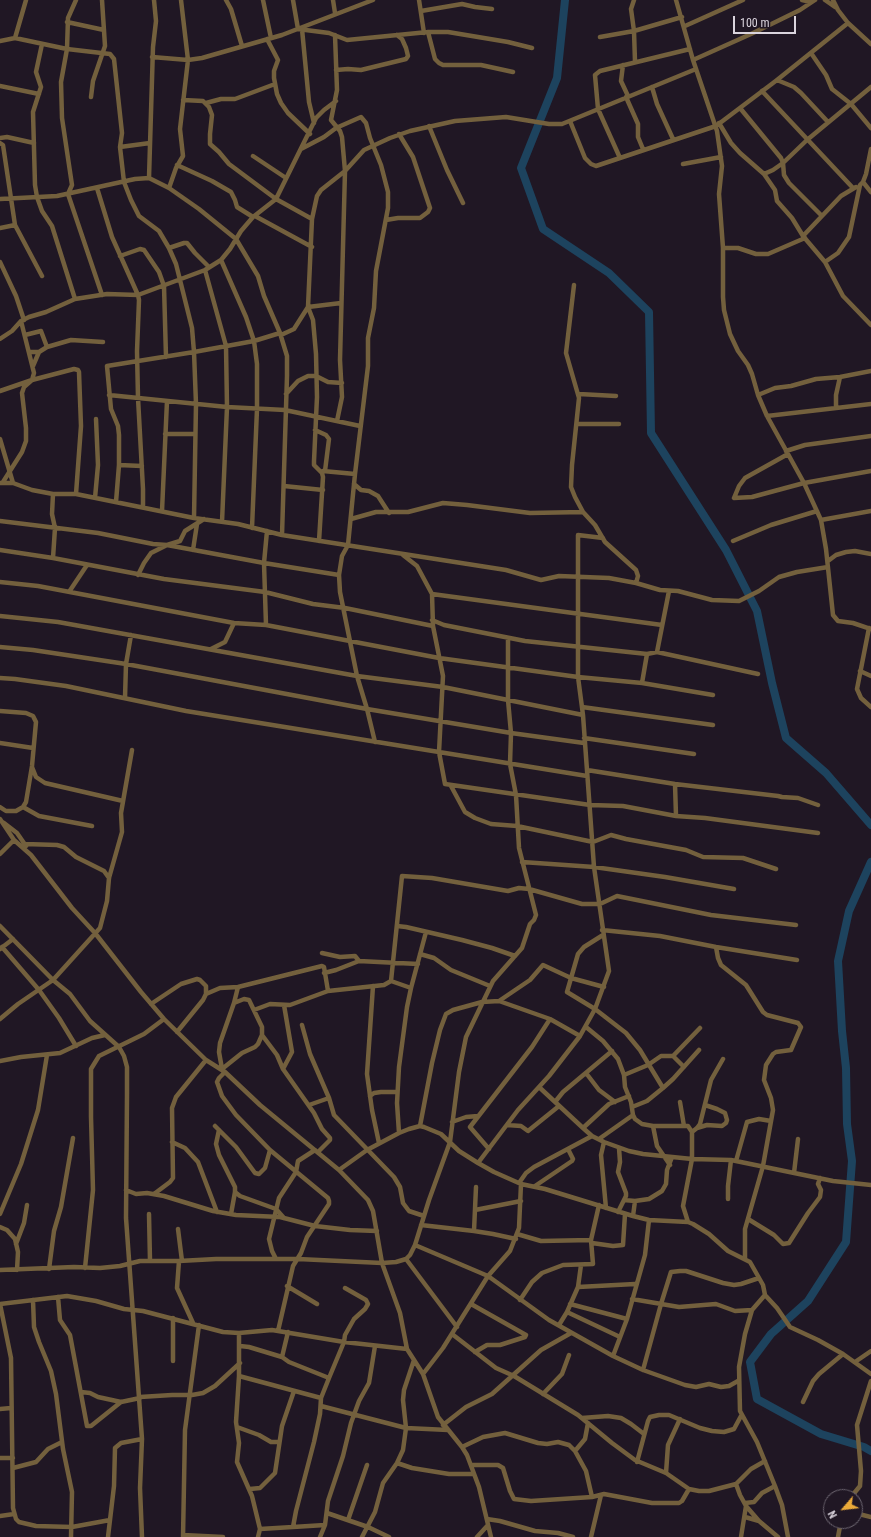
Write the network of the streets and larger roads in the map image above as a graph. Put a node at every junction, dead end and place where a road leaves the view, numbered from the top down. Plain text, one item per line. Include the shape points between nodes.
1 (26, 0) edge
2 (76, 0) edge
3 (102, 0) edge
4 (154, 0) edge
5 (181, 0) edge
6 (226, 0) edge
7 (263, 0) edge
8 (293, 0) edge
9 (333, 0) edge
10 (372, 0) edge
11 (419, 0) edge
12 (634, 0) edge
13 (676, 0) edge
14 (744, 0) edge
15 (802, 0) edge
16 (825, 0) edge
17 (833, 0) edge
18 (813, 1) edge
19 (492, 9) dead end
20 (838, 10) junction
21 (422, 12) junction
22 (335, 13) junction
23 (682, 18) junction
24 (67, 22) junction
25 (848, 23) junction
26 (685, 26) junction
27 (300, 29) junction
28 (104, 30) junction
29 (634, 31) junction
30 (426, 32) junction
31 (335, 35) junction
32 (397, 35) junction
33 (600, 37) dead end
34 (15, 38) junction
35 (269, 39) junction
36 (0, 41) edge
37 (42, 44) junction
38 (871, 44) edge
39 (242, 46) junction
40 (532, 48) dead end
41 (67, 49) junction
42 (690, 49) junction
43 (103, 52) junction
44 (811, 53) junction
45 (152, 57) junction
46 (188, 60) junction
47 (693, 60) junction
48 (635, 62) junction
49 (623, 65) junction
50 (696, 69) junction
51 (336, 70) junction
52 (513, 72) dead end
53 (777, 80) junction
54 (275, 84) junction
55 (0, 86) edge
56 (652, 87) junction
57 (871, 87) edge
58 (762, 91) junction
59 (39, 94) junction
60 (91, 97) dead end
61 (627, 97) junction
62 (183, 100) junction
63 (336, 101) junction
64 (206, 103) junction
65 (851, 104) junction
66 (740, 108) junction
67 (598, 109) junction
68 (570, 121) junction
69 (828, 122) junction
70 (314, 123) junction
71 (717, 125) junction
72 (429, 126) junction
73 (336, 128) junction
74 (871, 128) edge
75 (310, 134) junction
76 (399, 134) junction
77 (0, 138) edge
78 (673, 139) junction
79 (807, 140) junction
80 (0, 143) edge
81 (34, 143) junction
82 (150, 143) junction
83 (373, 146) junction
84 (120, 147) junction
85 (301, 148) junction
86 (642, 149) junction
87 (871, 149) edge
88 (253, 156) dead end
89 (721, 157) junction
90 (620, 158) junction
91 (870, 160) edge
92 (783, 162) junction
93 (683, 164) dead end
94 (178, 165) junction
95 (773, 170) junction
96 (345, 172) junction
97 (764, 174) junction
98 (784, 175) junction
99 (149, 178) junction
100 (286, 178) junction
101 (124, 182) junction
102 (862, 183) junction
103 (97, 188) junction
104 (169, 188) junction
105 (853, 188) junction
106 (871, 192) edge
107 (68, 194) junction
108 (37, 197) junction
109 (10, 199) junction
110 (276, 199) junction
111 (0, 200) edge
112 (463, 203) dead end
113 (822, 216) junction
114 (254, 217) junction
115 (312, 219) junction
116 (386, 220) junction
117 (15, 225) junction
118 (0, 228) edge
119 (804, 237) junction
120 (236, 239) junction
121 (312, 247) junction
122 (169, 248) junction
123 (723, 248) junction
124 (120, 256) junction
125 (221, 260) junction
126 (0, 262) edge
127 (825, 262) junction
128 (207, 268) junction
129 (42, 276) dead end
130 (180, 279) junction
131 (574, 285) dead end
132 (164, 286) junction
133 (102, 295) junction
134 (138, 295) junction
135 (75, 299) junction
136 (341, 303) junction
137 (308, 307) junction
138 (23, 321) junction
139 (871, 326) edge
140 (281, 334) junction
141 (25, 335) junction
142 (0, 339) edge
143 (254, 341) junction
144 (103, 342) dead end
145 (226, 346) junction
146 (47, 347) junction
147 (29, 352) junction
148 (39, 352) junction
149 (194, 352) junction
150 (166, 357) junction
151 (137, 361) junction
152 (33, 366) junction
153 (871, 371) edge
154 (316, 376) junction
155 (840, 377) junction
156 (32, 380) junction
157 (342, 382) junction
158 (0, 390) edge
159 (286, 394) junction
160 (579, 394) junction
161 (109, 395) junction
162 (758, 395) junction
163 (616, 396) dead end
164 (138, 398) junction
165 (167, 401) junction
166 (196, 404) junction
167 (871, 404) edge
168 (227, 407) junction
169 (836, 408) junction
170 (257, 409) junction
171 (285, 410) junction
172 (315, 416) junction
173 (767, 416) junction
174 (96, 420) dead end
175 (337, 421) junction
176 (577, 424) junction
177 (618, 424) dead end
178 (360, 426) junction
179 (315, 430) junction
180 (165, 434) junction
181 (194, 434) junction
182 (871, 436) edge
183 (0, 439) edge
184 (787, 452) junction
185 (120, 464) junction
186 (142, 466) junction
187 (319, 470) junction
188 (10, 471) junction
189 (325, 471) junction
190 (871, 471) edge
191 (355, 474) junction
192 (2, 483) edge
193 (13, 483) junction
194 (804, 483) junction
195 (354, 484) junction
196 (284, 486) junction
197 (323, 490) junction
198 (361, 490) junction
199 (53, 494) junction
200 (76, 494) junction
201 (353, 494) junction
202 (95, 498) junction
203 (116, 502) junction
204 (142, 507) junction
205 (162, 511) junction
206 (817, 511) junction
207 (871, 511) edge
208 (583, 512) junction
209 (388, 513) junction
210 (194, 518) junction
211 (204, 519) junction
212 (351, 519) junction
213 (821, 520) junction
214 (0, 521) edge
215 (222, 522) junction
216 (197, 524) junction
217 (55, 528) junction
218 (252, 528) junction
219 (267, 531) junction
220 (282, 535) junction
221 (603, 538) junction
222 (319, 541) junction
223 (733, 541) dead end
224 (167, 545) junction
225 (348, 545) junction
226 (0, 550) edge
227 (193, 550) junction
228 (402, 554) junction
229 (871, 554) edge
230 (53, 558) junction
231 (828, 561) junction
232 (264, 563) junction
233 (86, 565) junction
234 (828, 567) junction
235 (138, 575) junction
236 (339, 575) junction
237 (577, 576) junction
238 (0, 582) edge
239 (636, 583) junction
240 (669, 591) junction
241 (69, 592) junction
242 (265, 592) junction
243 (432, 594) junction
244 (344, 608) junction
245 (578, 614) junction
246 (0, 616) edge
247 (432, 620) junction
248 (234, 624) junction
249 (266, 625) junction
250 (662, 625) junction
251 (433, 626) junction
252 (870, 629) edge
253 (131, 635) junction
254 (508, 638) junction
255 (351, 640) junction
256 (0, 647) edge
257 (578, 647) junction
258 (209, 649) junction
259 (657, 652) junction
260 (647, 654) junction
261 (439, 658) junction
262 (126, 664) junction
263 (507, 667) junction
264 (860, 671) junction
265 (758, 674) dead end
266 (357, 676) junction
267 (871, 676) edge
268 (578, 677) junction
269 (0, 678) edge
270 (642, 683) junction
271 (443, 687) junction
272 (713, 695) dead end
273 (125, 698) junction
274 (508, 700) junction
275 (582, 707) junction
276 (871, 707) edge
277 (367, 709) junction
278 (0, 711) edge
279 (583, 715) junction
280 (441, 720) junction
281 (713, 725) dead end
282 (511, 733) junction
283 (584, 741) junction
284 (375, 742) junction
285 (0, 744) edge
286 (34, 748) junction
287 (132, 750) dead end
288 (439, 752) junction
289 (694, 754) dead end
290 (510, 764) junction
291 (32, 766) junction
292 (587, 773) junction
293 (675, 784) junction
294 (451, 786) junction
295 (516, 795) junction
296 (123, 801) junction
297 (818, 805) dead end
298 (590, 806) junction
299 (0, 807) edge
300 (23, 807) junction
301 (676, 816) junction
302 (1, 820) edge
303 (92, 826) dead end
304 (517, 826) junction
305 (818, 833) dead end
306 (14, 840) junction
307 (593, 842) junction
308 (26, 844) junction
309 (0, 854) edge
310 (31, 855) junction
311 (522, 862) junction
312 (594, 867) junction
313 (776, 870) dead end
314 (109, 878) junction
315 (529, 889) junction
316 (734, 889) dead end
317 (600, 904) junction
318 (0, 926) edge
319 (397, 926) junction
320 (796, 926) dead end
321 (426, 932) junction
322 (603, 932) junction
323 (95, 933) junction
324 (13, 939) junction
325 (716, 947) junction
326 (1, 948) edge
327 (322, 953) dead end
328 (420, 954) junction
329 (515, 956) junction
330 (797, 960) dead end
331 (359, 961) junction
332 (394, 962) junction
333 (418, 964) junction
334 (324, 973) junction
335 (571, 978) junction
336 (52, 980) junction
337 (391, 981) junction
338 (373, 986) junction
339 (490, 986) junction
340 (238, 987) junction
341 (604, 987) junction
342 (411, 988) junction
343 (39, 990) junction
344 (328, 991) junction
345 (206, 994) junction
346 (499, 1001) junction
347 (482, 1002) junction
348 (234, 1003) junction
349 (151, 1004) junction
350 (284, 1005) junction
351 (254, 1010) junction
352 (595, 1010) junction
353 (0, 1019) edge
354 (164, 1019) junction
355 (550, 1019) junction
356 (302, 1024) dead end
357 (586, 1027) junction
358 (700, 1028) dead end
359 (177, 1032) junction
360 (105, 1035) junction
361 (262, 1035) junction
362 (580, 1036) junction
363 (76, 1046) junction
364 (119, 1047) junction
365 (699, 1050) dead end
366 (612, 1051) junction
367 (47, 1055) junction
368 (673, 1056) junction
369 (723, 1059) dead end
370 (206, 1060) junction
371 (0, 1061) edge
372 (648, 1065) junction
373 (684, 1067) junction
374 (223, 1070) junction
375 (283, 1070) junction
376 (586, 1073) junction
377 (624, 1075) junction
378 (539, 1087) junction
379 (662, 1088) junction
380 (397, 1092) junction
381 (372, 1093) junction
382 (629, 1096) junction
383 (329, 1098) junction
384 (554, 1102) junction
385 (615, 1102) junction
386 (680, 1102) dead end
387 (705, 1105) junction
388 (309, 1106) junction
389 (559, 1106) junction
390 (632, 1107) junction
391 (633, 1115) junction
392 (478, 1116) junction
393 (771, 1121) junction
394 (452, 1122) junction
395 (507, 1125) junction
396 (420, 1126) junction
397 (653, 1126) junction
398 (684, 1126) junction
399 (583, 1128) junction
400 (697, 1128) junction
401 (692, 1132) junction
402 (400, 1133) junction
403 (592, 1136) junction
404 (73, 1138) dead end
405 (798, 1138) dead end
406 (601, 1141) junction
407 (172, 1142) junction
408 (450, 1142) junction
409 (379, 1143) junction
410 (619, 1148) junction
411 (489, 1149) junction
412 (568, 1149) junction
413 (270, 1150) junction
414 (367, 1150) junction
415 (317, 1151) junction
416 (664, 1156) junction
417 (672, 1157) junction
418 (692, 1159) junction
419 (733, 1160) junction
420 (478, 1163) junction
421 (670, 1165) junction
422 (763, 1166) junction
423 (339, 1170) junction
424 (296, 1172) junction
425 (794, 1172) junction
426 (820, 1178) junction
427 (520, 1184) junction
428 (871, 1185) edge
429 (535, 1186) junction
430 (476, 1187) dead end
431 (126, 1190) junction
432 (235, 1192) junction
433 (154, 1194) junction
434 (728, 1199) dead end
435 (624, 1200) junction
436 (521, 1201) junction
437 (635, 1201) junction
438 (27, 1205) dead end
439 (599, 1205) junction
440 (606, 1208) junction
441 (276, 1209) junction
442 (475, 1210) junction
443 (217, 1212) junction
444 (618, 1212) junction
445 (0, 1214) edge
446 (149, 1214) dead end
447 (231, 1214) junction
448 (625, 1214) junction
449 (274, 1216) junction
450 (424, 1216) junction
451 (633, 1216) junction
452 (285, 1218) junction
453 (748, 1219) junction
454 (650, 1220) junction
455 (688, 1222) junction
456 (421, 1225) junction
457 (315, 1226) junction
458 (0, 1227) edge
459 (178, 1229) dead end
460 (474, 1231) junction
461 (377, 1232) junction
462 (517, 1234) junction
463 (516, 1240) junction
464 (592, 1241) junction
465 (16, 1244) junction
466 (415, 1245) junction
467 (276, 1259) junction
468 (406, 1259) junction
469 (745, 1259) junction
470 (298, 1260) junction
471 (150, 1261) junction
472 (181, 1261) junction
473 (129, 1263) junction
474 (382, 1263) junction
475 (581, 1265) junction
476 (120, 1266) junction
477 (85, 1268) junction
478 (49, 1269) junction
479 (0, 1270) edge
480 (17, 1270) junction
481 (130, 1272) junction
482 (488, 1276) junction
483 (759, 1278) junction
484 (636, 1284) junction
485 (288, 1286) junction
486 (578, 1286) junction
487 (345, 1288) dead end
488 (766, 1295) junction
489 (58, 1297) junction
490 (632, 1299) junction
491 (33, 1300) junction
492 (520, 1300) junction
493 (0, 1304) edge
494 (317, 1304) dead end
495 (472, 1304) junction
496 (570, 1304) junction
497 (661, 1304) junction
498 (132, 1310) junction
499 (752, 1310) junction
500 (567, 1312) junction
501 (173, 1318) junction
502 (627, 1319) junction
503 (193, 1323) junction
504 (199, 1325) junction
505 (559, 1326) junction
506 (457, 1327) junction
507 (278, 1331) junction
508 (288, 1332) junction
509 (240, 1333) junction
510 (571, 1333) junction
511 (452, 1334) junction
512 (620, 1337) junction
513 (344, 1342) junction
514 (240, 1346) junction
515 (375, 1346) junction
516 (407, 1349) junction
517 (871, 1351) edge
518 (475, 1352) junction
519 (843, 1354) junction
520 (569, 1355) dead end
521 (613, 1356) junction
522 (282, 1357) junction
523 (414, 1360) junction
524 (173, 1361) dead end
525 (855, 1362) junction
526 (240, 1363) junction
527 (643, 1370) junction
528 (423, 1374) junction
529 (871, 1374) edge
530 (239, 1376) junction
531 (514, 1376) junction
532 (329, 1378) junction
533 (738, 1381) junction
534 (871, 1381) edge
535 (294, 1391) junction
536 (81, 1392) junction
537 (189, 1394) junction
538 (543, 1394) junction
539 (140, 1397) junction
540 (321, 1398) junction
541 (121, 1402) junction
542 (803, 1402) dead end
543 (321, 1406) junction
544 (11, 1408) junction
545 (0, 1409) edge
546 (354, 1416) junction
547 (741, 1416) junction
548 (582, 1418) junction
549 (680, 1419) junction
550 (588, 1423) junction
551 (443, 1425) junction
552 (237, 1427) junction
553 (406, 1428) junction
554 (448, 1430) junction
555 (644, 1434) junction
556 (142, 1439) junction
557 (62, 1442) junction
558 (279, 1442) junction
559 (462, 1447) junction
560 (575, 1450) junction
561 (0, 1458) edge
562 (13, 1458) junction
563 (765, 1461) junction
564 (637, 1462) junction
565 (397, 1463) junction
566 (367, 1465) dead end
567 (471, 1465) junction
568 (13, 1468) junction
569 (666, 1473) junction
570 (474, 1474) junction
571 (736, 1484) junction
572 (775, 1486) junction
573 (250, 1489) junction
574 (689, 1489) junction
575 (858, 1489) edge
576 (600, 1494) junction
577 (592, 1497) junction
578 (746, 1504) junction
579 (327, 1513) junction
580 (14, 1514) junction
581 (0, 1516) edge
582 (745, 1517) junction
583 (110, 1520) junction
584 (348, 1520) junction
585 (759, 1521) junction
586 (487, 1522) junction
587 (325, 1525) junction
588 (72, 1526) junction
589 (293, 1527) junction
590 (368, 1527) junction
591 (260, 1529) junction
592 (183, 1536) edge
593 (71, 1537) edge
594 (108, 1537) edge
595 (142, 1537) edge
596 (223, 1537) edge
597 (258, 1537) edge
598 (320, 1537) edge
599 (362, 1537) edge
600 (389, 1537) edge
601 (477, 1537) edge
602 (492, 1537) edge
603 (573, 1537) edge
604 (590, 1537) edge
605 (742, 1537) edge
606 (778, 1537) edge
607 (788, 1537) edge

1 - 34 street
2 - 24 street
3 - 28 street
4 - 45 street via 156,15
5 - 46 street
6 - 39 street
7 - 35 street
8 - 27 street
9 - 22 street
10 - 22 street
11 - 21 street
12 - 29 street via 631,9
13 - 23 street
14 - 26 street
15 - 18 street
16 - 20 street
17 - 20 street
18 - 47 street via 751,34
19 - 21 street via 462,4
20 - 25 street
21 - 30 street
22 - 27 street
23 - 26 street
23 - 29 street
24 - 28 street
24 - 41 street
25 - 38 street
25 - 44 street
26 - 42 street
27 - 31 street
27 - 35 street
27 - 70 street
28 - 43 street
29 - 33 street
29 - 48 street
30 - 32 street
30 - 40 street via 468,35
30 - 52 street via 438,63 481,65
31 - 32 street via 347,40
31 - 51 street
32 - 51 street via 406,48 406,59 361,70
34 - 36 street
34 - 37 street
35 - 39 street
35 - 54 street via 278,60 274,71
37 - 41 street
37 - 59 street via 36,72 41,85
39 - 46 street
41 - 43 street
41 - 107 street via 61,82 62,118 72,184
42 - 47 street
42 - 48 street
43 - 60 street via 93,81
43 - 84 street via 112,55 115,65 122,133
44 - 53 street
44 - 65 street via 832,89
45 - 46 street
45 - 82 street
46 - 62 street
47 - 50 street
48 - 49 street
49 - 61 street via 621,81
49 - 67 street via 600,71 595,75
50 - 56 street
50 - 71 street
51 - 63 street
53 - 58 street
53 - 69 street via 802,93
54 - 64 street via 235,99
54 - 75 street via 285,110
55 - 59 street
56 - 61 street
56 - 78 street
57 - 65 street
58 - 66 street
58 - 79 street
59 - 81 street via 33,112
61 - 67 street
61 - 86 street via 638,124 638,137
62 - 64 street
62 - 94 street via 180,129 183,156
63 - 70 street via 324,110
63 - 73 street via 331,120
64 - 110 street via 212,112 212,147 220,152 229,164
65 - 69 street
65 - 74 street
66 - 71 street
66 - 92 street
67 - 68 street
67 - 90 street
68 - 72 street via 556,125 506,117
68 - 90 street via 585,158 591,164 596,166
69 - 79 street
70 - 75 street
71 - 78 street
71 - 89 street
71 - 97 street via 731,143
72 - 76 street
72 - 112 street
73 - 83 street via 361,117 366,123
73 - 85 street
73 - 96 street via 342,137
75 - 85 street
76 - 83 street
76 - 116 street via 413,157 430,208 420,218
77 - 81 street via 7,137
78 - 86 street
79 - 92 street
79 - 105 street
80 - 109 street via 3,145
81 - 108 street
82 - 84 street
82 - 99 street
83 - 96 street via 358,156
83 - 116 street via 388,188
84 - 101 street
85 - 100 street
86 - 90 street
87 - 91 street
88 - 100 street
89 - 93 street
89 - 123 street via 720,209
91 - 102 street
92 - 95 street
92 - 98 street
94 - 104 street
94 - 114 street via 231,192 237,207
95 - 97 street
95 - 98 street
96 - 115 street via 325,186 317,196
96 - 136 street
97 - 119 street via 775,190 777,201
98 - 113 street
99 - 101 street
99 - 104 street
100 - 110 street
101 - 103 street
101 - 122 street via 139,216 159,231
102 - 105 street
102 - 106 street
102 - 127 street via 848,237 838,253
103 - 107 street
103 - 124 street via 105,218
104 - 120 street via 200,209
105 - 113 street via 841,196
107 - 108 street
107 - 133 street
108 - 109 street
108 - 135 street via 52,226
109 - 111 street
109 - 117 street
110 - 114 street
110 - 115 street
113 - 119 street
114 - 120 street
114 - 121 street
115 - 121 street
116 - 178 street via 376,271
117 - 118 street
117 - 129 street
119 - 123 street via 768,254
119 - 127 street
120 - 125 street
120 - 140 street via 258,276
121 - 137 street
122 - 128 street via 187,244
122 - 130 street
123 - 162 street via 726,322 736,347 752,374
124 - 132 street via 144,250 157,268
124 - 134 street
125 - 128 street
125 - 143 street via 246,316
126 - 138 street via 16,296
127 - 139 street via 843,296
128 - 130 street
128 - 145 street
130 - 132 street
130 - 149 street via 192,328
131 - 160 street via 566,353
132 - 134 street
132 - 150 street
133 - 134 street
133 - 135 street
134 - 151 street
135 - 138 street
136 - 137 street
136 - 157 street
137 - 140 street via 294,329
137 - 154 street via 313,320
138 - 141 street
138 - 142 street
140 - 143 street
140 - 159 street via 287,361
141 - 146 street via 41,331
141 - 147 street
143 - 145 street
143 - 170 street
144 - 146 street via 71,340
145 - 149 street
145 - 168 street
146 - 148 street
147 - 148 street
147 - 152 street
148 - 152 street
149 - 150 street
149 - 166 street
150 - 151 street
151 - 161 street via 107,366
151 - 164 street
152 - 156 street
153 - 155 street
154 - 157 street via 328,382
154 - 159 street via 302,378
154 - 172 street
155 - 162 street via 816,379
155 - 169 street
156 - 158 street
156 - 188 street via 24,387 22,393 26,441
156 - 200 street via 74,369 79,372 81,426
157 - 175 street
159 - 171 street
160 - 163 street
160 - 176 street
161 - 164 street
161 - 185 street via 118,426
162 - 173 street
164 - 165 street
164 - 186 street
165 - 166 street
165 - 180 street
166 - 168 street
166 - 181 street
167 - 169 street
168 - 170 street
168 - 215 street
169 - 173 street
170 - 171 street
170 - 218 street
171 - 172 street
171 - 196 street
172 - 175 street
172 - 179 street
173 - 184 street
174 - 202 street via 98,465
175 - 178 street
176 - 177 street
176 - 208 street via 570,481
178 - 191 street
179 - 187 street via 314,465
179 - 189 street via 326,435 329,440
180 - 181 street
180 - 205 street
181 - 210 street
182 - 184 street via 805,445
183 - 188 street
184 - 194 street
184 - 194 street via 745,478 738,486 734,498 752,497
185 - 186 street
185 - 203 street
186 - 204 street
187 - 189 street
187 - 197 street via 323,477
188 - 192 street
188 - 193 street
189 - 191 street
190 - 194 street
191 - 195 street
192 - 193 street
193 - 199 street
194 - 206 street
195 - 198 street
195 - 201 street
196 - 197 street
196 - 220 street
197 - 222 street
198 - 201 street
198 - 209 street via 378,496
199 - 200 street
199 - 217 street via 52,514
200 - 202 street
201 - 212 street
202 - 203 street
203 - 204 street
204 - 205 street
205 - 210 street
206 - 213 street
206 - 223 street via 771,525
207 - 213 street
208 - 209 street via 530,513 443,503 408,512
208 - 221 street
209 - 212 street via 376,512
210 - 211 street
211 - 215 street
211 - 216 street
212 - 225 street
213 - 231 street
214 - 217 street
215 - 218 street
216 - 224 street via 185,531 180,541
216 - 227 street
217 - 224 street
217 - 230 street
218 - 219 street
219 - 220 street
219 - 232 street
220 - 222 street
221 - 237 street via 578,535
221 - 239 street via 636,570
222 - 225 street
224 - 227 street
224 - 235 street via 151,553
225 - 228 street
225 - 236 street via 342,556
226 - 230 street
227 - 232 street
228 - 237 street via 506,570 541,580
228 - 243 street via 417,566
229 - 231 street via 846,552
230 - 233 street
231 - 234 street
232 - 236 street
232 - 242 street
233 - 235 street
233 - 241 street
234 - 240 street via 779,577 739,601 712,600
234 - 252 street via 835,619
235 - 242 street
236 - 244 street
237 - 239 street
237 - 245 street
238 - 241 street
239 - 240 street
240 - 250 street
241 - 248 street
242 - 244 street via 313,604
242 - 249 street
243 - 245 street
243 - 247 street
244 - 251 street
244 - 255 street
245 - 250 street
245 - 257 street
246 - 253 street via 58,622
247 - 251 street
247 - 254 street via 444,625
248 - 249 street
248 - 258 street via 222,645
249 - 255 street
250 - 259 street
251 - 261 street
252 - 264 street
253 - 258 street
253 - 262 street
254 - 257 street
254 - 263 street
255 - 261 street
255 - 266 street
256 - 262 street
257 - 260 street
257 - 268 street
258 - 266 street
259 - 260 street
259 - 265 street
260 - 270 street
261 - 263 street
261 - 271 street
262 - 273 street
262 - 277 street
263 - 268 street
263 - 274 street
264 - 267 street
264 - 276 street via 858,692
266 - 271 street
266 - 277 street
268 - 270 street
268 - 275 street
269 - 273 street via 66,686
270 - 272 street
271 - 274 street
271 - 280 street
273 - 284 street via 186,711
274 - 279 street
274 - 282 street
275 - 279 street
275 - 281 street
277 - 280 street
277 - 284 street
278 - 286 street via 33,716 36,722
279 - 283 street
280 - 282 street
280 - 288 street
282 - 283 street
282 - 290 street
283 - 289 street
283 - 292 street
284 - 288 street
285 - 286 street
286 - 291 street
287 - 296 street
288 - 290 street
288 - 294 street via 444,783
290 - 292 street
290 - 295 street
291 - 296 street via 36,777 45,783
291 - 300 street via 28,794
292 - 293 street
292 - 298 street
293 - 297 street via 798,798
293 - 301 street
294 - 295 street
294 - 304 street via 463,809 475,818 491,824
295 - 298 street
295 - 304 street
296 - 314 street via 122,832
298 - 301 street via 623,806
298 - 307 street
299 - 300 street via 12,811
300 - 303 street via 39,816
301 - 305 street
302 - 306 street
302 - 308 street
304 - 307 street
304 - 311 street
306 - 309 street
306 - 310 street
307 - 312 street
307 - 313 street via 611,835 686,850 703,857 743,858
308 - 310 street
308 - 314 street via 64,847 76,857 104,871
310 - 323 street
311 - 312 street
311 - 315 street
312 - 316 street
312 - 317 street
314 - 323 street via 107,901 100,928
315 - 317 street via 582,904
315 - 319 street via 508,891 405,875 402,876
315 - 329 street via 536,915 530,924 522,948
317 - 320 street via 618,896 711,915
317 - 322 street
318 - 324 street
319 - 321 street
319 - 332 street
321 - 328 street
321 - 329 street
322 - 325 street via 660,936
322 - 335 street via 581,949
322 - 341 street via 609,971
323 - 336 street
323 - 349 street
324 - 326 street
324 - 336 street
325 - 330 street
325 - 393 street via 721,965 746,985 763,1012 798,1023 801,1027 791,1050 776,1052 767,1061 764,1080 772,1104
326 - 343 street
327 - 331 street via 340,957 355,956
328 - 333 street
328 - 339 street via 434,958 451,970
329 - 339 street
331 - 332 street
331 - 334 street
332 - 333 street
332 - 337 street
333 - 342 street
334 - 340 street via 322,966
334 - 344 street
335 - 341 street
335 - 346 street via 543,965 530,980
335 - 352 street via 567,992
336 - 343 street
336 - 360 street via 70,994 90,1021
337 - 338 street
337 - 342 street
338 - 344 street
338 - 381 street via 367,1074
339 - 347 street
340 - 345 street via 220,988
340 - 348 street
341 - 352 street
342 - 380 street
343 - 353 street
343 - 363 street
344 - 350 street
345 - 349 street via 206,986 197,979 181,984
345 - 359 street
346 - 347 street
346 - 355 street
347 - 394 street via 465,1043
347 - 396 street via 449,1012 444,1018
348 - 351 street via 247,999
348 - 374 street via 218,1052
349 - 354 street
350 - 351 street via 270,1004
350 - 375 street via 292,1052
351 - 361 street via 262,1027
352 - 357 street
352 - 372 street via 626,1032
354 - 359 street
354 - 364 street via 144,1034
355 - 362 street
355 - 392 street via 532,1047
356 - 383 street via 310,1054
357 - 362 street
357 - 366 street
358 - 368 street
359 - 370 street
360 - 363 street
360 - 364 street
361 - 374 street via 255,1047 242,1052
361 - 375 street via 277,1055
362 - 378 street
363 - 367 street
364 - 431 street via 127,1066
364 - 477 street via 99,1056 91,1069 93,1190
365 - 373 street
366 - 376 street
366 - 377 street
367 - 371 street
367 - 445 street via 38,1110 21,1164
368 - 372 street via 661,1056
368 - 373 street
369 - 387 street via 711,1080
370 - 374 street
370 - 407 street via 176,1097 172,1108
372 - 377 street
372 - 379 street
373 - 379 street
374 - 413 street via 217,1082 222,1096 236,1115
374 - 415 street via 260,1105
375 - 388 street
376 - 384 street
376 - 385 street via 599,1090
377 - 382 street
378 - 384 street
378 - 395 street
379 - 390 street via 646,1101
380 - 381 street
380 - 402 street
381 - 409 street via 374,1125
382 - 385 street
382 - 390 street
383 - 388 street
383 - 414 street via 334,1115
384 - 389 street
385 - 399 street via 603,1109
386 - 398 street
387 - 400 street
387 - 400 street via 725,1114 726,1123 722,1126 707,1125
388 - 415 street via 322,1130 331,1139
389 - 395 street via 528,1131 521,1126
389 - 399 street
390 - 391 street
391 - 397 street via 642,1124
391 - 406 street
392 - 394 street via 466,1116
392 - 411 street via 470,1128
393 - 419 street via 759,1118 747,1122
393 - 422 street
394 - 408 street
395 - 411 street
396 - 402 street
396 - 408 street via 440,1134
397 - 398 street
397 - 416 street via 657,1146
398 - 401 street via 688,1126
399 - 403 street
400 - 401 street
401 - 418 street
402 - 409 street
403 - 406 street
403 - 412 street
404 - 478 street
405 - 425 street
406 - 410 street
406 - 440 street via 600,1155
407 - 433 street via 173,1178
407 - 443 street via 185,1148 198,1162
408 - 420 street
408 - 450 street
409 - 414 street
410 - 416 street
410 - 435 street via 618,1172 625,1190
411 - 420 street
412 - 427 street via 534,1167 526,1173
412 - 429 street via 572,1161
413 - 424 street
413 - 432 street via 265,1168 259,1174 255,1173 236,1147 217,1128 218,1154 232,1180
414 - 423 street
414 - 450 street via 398,1183 403,1203 409,1211
415 - 423 street
415 - 424 street via 298,1161
416 - 417 street
416 - 421 street
417 - 418 street
417 - 421 street
418 - 419 street
418 - 455 street via 683,1206
419 - 422 street
419 - 434 street
420 - 427 street
421 - 437 street via 662,1191 649,1199
422 - 425 street
422 - 453 street
423 - 461 street via 371,1205
424 - 441 street via 279,1198
424 - 457 street via 328,1198 329,1204
425 - 426 street
426 - 428 street
426 - 453 street via 820,1197 789,1243 783,1244 774,1234
427 - 429 street
427 - 436 street
429 - 439 street
430 - 442 street
431 - 433 street via 136,1194
431 - 473 street
432 - 441 street
432 - 447 street
433 - 443 street via 186,1201
435 - 437 street
435 - 444 street
436 - 442 street
436 - 462 street
437 - 451 street
438 - 465 street via 24,1224
439 - 440 street
439 - 464 street
440 - 444 street
441 - 449 street
441 - 452 street
442 - 460 street
443 - 447 street
444 - 448 street
446 - 471 street
447 - 449 street
448 - 451 street
448 - 464 street via 623,1245 613,1246
449 - 452 street
449 - 467 street via 269,1239
450 - 456 street
451 - 454 street
452 - 457 street
453 - 469 street
454 - 455 street
454 - 484 street via 645,1255
455 - 469 street
456 - 460 street
456 - 466 street
457 - 461 street
457 - 470 street via 307,1237
458 - 465 street via 7,1230
459 - 472 street
460 - 463 street
461 - 474 street
462 - 463 street
462 - 464 street via 541,1241
463 - 482 street via 510,1251
464 - 475 street via 593,1264
465 - 480 street
466 - 468 street
466 - 482 street
467 - 470 street
467 - 472 street
468 - 474 street
468 - 506 street
469 - 483 street via 750,1262
470 - 474 street
470 - 485 street via 293,1266
471 - 472 street
471 - 473 street
472 - 503 street via 177,1288
473 - 476 street
473 - 481 street
474 - 516 street via 400,1313
475 - 486 street
475 - 492 street via 563,1266 542,1273 532,1282
476 - 477 street
476 - 481 street
477 - 478 street
478 - 480 street
479 - 480 street
481 - 498 street
482 - 492 street
482 - 495 street
483 - 488 street
483 - 497 street via 734,1285 686,1271 674,1271 670,1274
484 - 486 street
484 - 490 street
485 - 494 street
485 - 507 street
486 - 496 street
487 - 513 street via 366,1300 368,1304 354,1319
488 - 499 street
488 - 519 street via 790,1326
489 - 491 street
489 - 498 street via 96,1301
489 - 536 street via 60,1320 70,1335
490 - 497 street
490 - 502 street
491 - 493 street
491 - 557 street via 34,1327 51,1371
492 - 505 street
493 - 544 street via 11,1358
495 - 506 street
495 - 518 street via 526,1335 500,1345 486,1345
496 - 500 street
496 - 502 street
497 - 499 street via 679,1307 716,1304 735,1311
497 - 527 street
498 - 501 street
498 - 539 street
499 - 533 street via 742,1350
500 - 505 street
500 - 512 street
501 - 503 street
501 - 524 street
502 - 512 street
503 - 504 street
504 - 509 street via 223,1332
504 - 537 street
505 - 510 street
506 - 511 street
507 - 508 street
507 - 509 street
508 - 513 street
508 - 522 street
509 - 514 street
510 - 521 street
510 - 531 street via 547,1346
511 - 518 street
511 - 528 street
512 - 521 street
513 - 515 street
513 - 532 street
514 - 522 street
514 - 526 street
515 - 516 street
515 - 546 street via 369,1383
516 - 523 street
517 - 525 street
518 - 531 street via 496,1368
519 - 525 street
519 - 542 street via 813,1381
520 - 538 street via 562,1374
521 - 527 street
522 - 532 street
523 - 528 street
523 - 553 street via 404,1390
525 - 529 street
526 - 530 street
526 - 537 street via 209,1390 197,1395
527 - 533 street via 696,1387 709,1384 729,1386
528 - 551 street via 431,1400
530 - 535 street
530 - 552 street
531 - 538 street
531 - 551 street via 492,1394 466,1407
532 - 540 street
533 - 547 street
534 - 575 street via 857,1425 861,1471
535 - 540 street
535 - 558 street
536 - 541 street
536 - 541 street via 85,1423 89,1427
537 - 539 street
537 - 592 street via 185,1438
538 - 548 street
539 - 541 street
539 - 556 street
540 - 543 street
543 - 546 street
543 - 589 street
544 - 545 street
544 - 562 street
546 - 553 street
546 - 579 street via 328,1501
547 - 549 street via 734,1429 724,1432 700,1428
547 - 563 street
548 - 550 street
548 - 555 street via 621,1418
549 - 555 street via 665,1415 650,1417
549 - 569 street via 668,1445
550 - 560 street via 585,1439
550 - 564 street
551 - 554 street
552 - 558 street via 259,1434 272,1442
552 - 573 street via 237,1462
553 - 554 street
553 - 565 street via 403,1450
554 - 559 street
555 - 564 street
556 - 583 street via 121,1443 115,1448
556 - 595 street
557 - 568 street via 48,1449 36,1462
557 - 588 street via 72,1492
558 - 573 street via 275,1473 260,1488
559 - 560 street via 483,1437 505,1433 538,1443 562,1442
559 - 567 street
560 - 577 street via 586,1471
561 - 562 street
562 - 568 street
563 - 571 street via 751,1469
563 - 572 street
564 - 569 street
565 - 570 street via 449,1474
565 - 590 street via 383,1483
566 - 584 street
567 - 570 street
567 - 577 street via 501,1466 514,1499 536,1501
568 - 580 street
569 - 574 street
570 - 586 street
571 - 574 street via 709,1491
571 - 578 street
572 - 578 street via 762,1493 754,1502
572 - 607 street via 782,1505
573 - 591 street
574 - 576 street via 679,1503 652,1503
576 - 577 street
576 - 604 street
578 - 582 street
578 - 585 street
579 - 584 street
579 - 587 street
580 - 581 street
580 - 588 street via 19,1522 27,1525
582 - 585 street
582 - 605 street
583 - 588 street
583 - 594 street
584 - 590 street
585 - 606 street
586 - 601 street
586 - 602 street
586 - 603 street via 500,1521 535,1531
587 - 589 street
587 - 598 street
588 - 593 street
589 - 591 street
590 - 599 street
590 - 600 street
591 - 597 street
592 - 596 street

